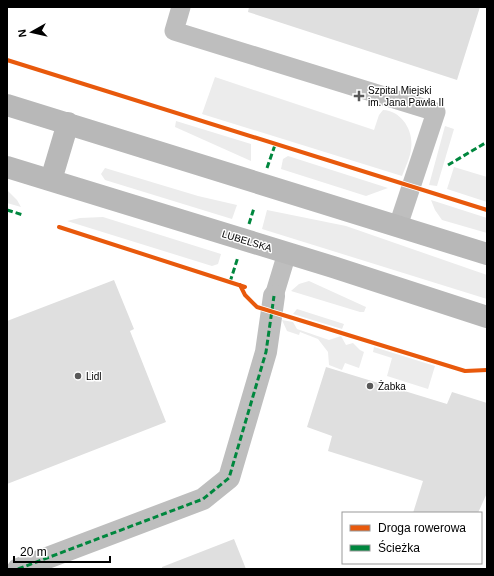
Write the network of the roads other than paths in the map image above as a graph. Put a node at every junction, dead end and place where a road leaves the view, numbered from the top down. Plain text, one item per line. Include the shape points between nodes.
1 (181, 7) edge
2 (7, 105) edge
3 (68, 123) junction
4 (7, 167) edge
5 (51, 180) junction
6 (398, 226) junction
7 (287, 253) junction
8 (487, 254) edge
9 (274, 296) joint
10 (487, 317) edge
11 (18, 569) edge

1 - 6 lane via 174,31 436,112
2 - 3 main road
3 - 5 main road
3 - 6 main road
4 - 5 main road, LUBELSKA
5 - 7 main road, LUBELSKA
6 - 8 main road
7 - 9 lane
7 - 10 main road, LUBELSKA
9 - 11 street via 266,352 229,478 203,499

